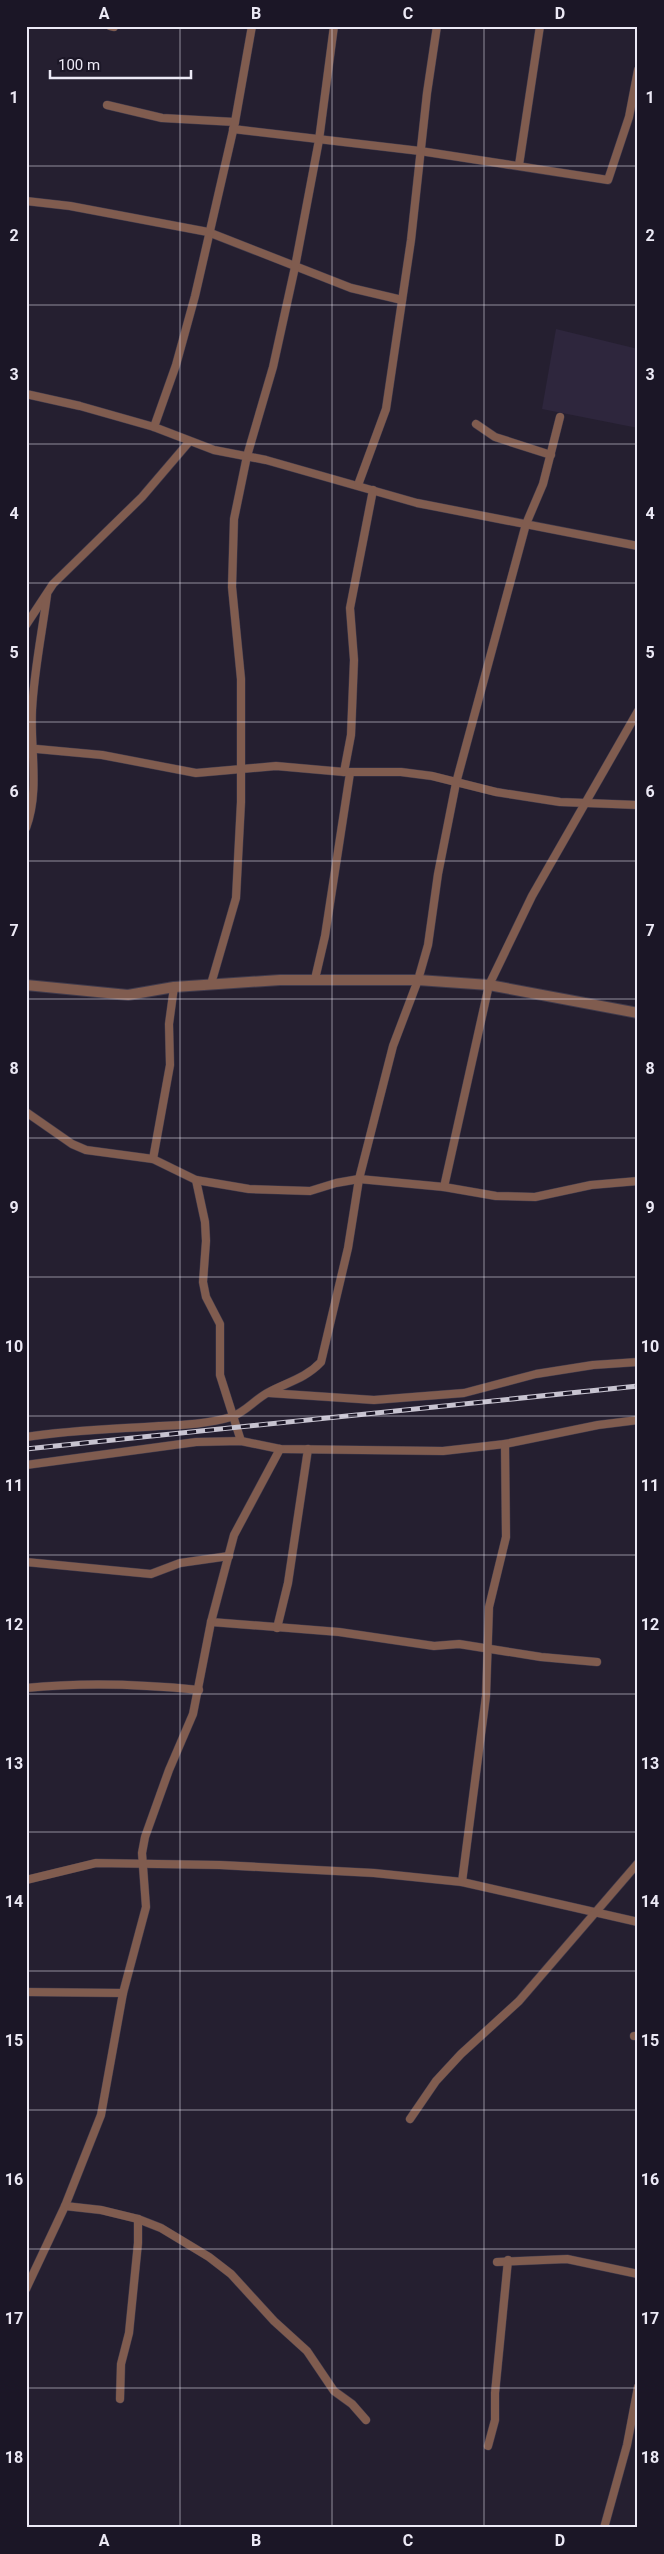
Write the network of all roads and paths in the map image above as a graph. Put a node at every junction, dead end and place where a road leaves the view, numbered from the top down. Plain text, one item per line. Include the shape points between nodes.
1 (252, 26) edge
2 (334, 26) edge
3 (437, 26) edge
4 (540, 26) edge
5 (638, 70) edge
6 (107, 106) dead end
7 (234, 125) junction
8 (319, 140) junction
9 (420, 151) junction
10 (519, 165) junction
11 (26, 201) edge
12 (208, 232) junction
13 (295, 267) junction
14 (402, 300) junction
15 (26, 394) edge
16 (560, 417) dead end
17 (476, 424) dead end
18 (154, 427) junction
19 (189, 442) junction
20 (551, 455) junction
21 (247, 456) junction
22 (358, 485) junction
23 (373, 490) junction
24 (526, 524) junction
25 (638, 546) edge
26 (47, 592) junction
27 (26, 625) edge
28 (638, 711) edge
29 (30, 748) edge
30 (241, 769) junction
31 (347, 772) junction
32 (456, 783) junction
33 (587, 802) junction
34 (638, 805) edge
35 (26, 828) edge
36 (315, 979) junction
37 (418, 980) junction
38 (211, 984) junction
39 (489, 984) junction
40 (26, 985) edge
41 (174, 987) junction
42 (638, 1013) edge
43 (26, 1112) edge
44 (153, 1159) junction
45 (359, 1179) junction
46 (196, 1180) junction
47 (638, 1181) edge
48 (444, 1187) junction
49 (638, 1362) edge
50 (268, 1393) junction
51 (232, 1417) junction
52 (638, 1420) edge
53 (26, 1437) edge
54 (241, 1442) junction
55 (505, 1444) junction
56 (308, 1448) junction
57 (280, 1450) junction
58 (26, 1465) edge
59 (229, 1556) junction
60 (26, 1562) edge
61 (212, 1622) junction
62 (276, 1628) junction
63 (487, 1648) junction
64 (597, 1662) dead end
65 (26, 1688) edge
66 (199, 1690) junction
67 (638, 1863) edge
68 (143, 1864) junction
69 (26, 1880) edge
70 (462, 1882) junction
71 (592, 1913) junction
72 (638, 1922) edge
73 (26, 1992) edge
74 (123, 1993) junction
75 (410, 2119) dead end
76 (65, 2206) junction
77 (138, 2219) junction
78 (508, 2260) junction
79 (497, 2262) dead end
80 (638, 2274) edge
81 (26, 2289) edge
82 (638, 2386) edge
83 (120, 2399) dead end
84 (366, 2420) dead end
85 (488, 2446) dead end
86 (604, 2528) edge

1 - 7 street
2 - 8 street
3 - 9 street
4 - 10 street
5 - 10 street via 629,117 608,180
6 - 7 street via 162,118
7 - 8 street
7 - 12 street
8 - 9 street
8 - 13 street
9 - 10 street
9 - 14 street via 416,205
11 - 12 street
12 - 13 street
12 - 18 street via 176,365
13 - 14 street via 351,288
13 - 21 street via 273,367
14 - 22 street via 386,409
15 - 18 street
16 - 20 street
17 - 20 street via 495,436
18 - 19 street
19 - 21 street
19 - 26 street via 142,497
20 - 24 street
21 - 22 street
21 - 30 street via 234,519 232,587 241,679
22 - 23 street
23 - 24 street via 417,503
23 - 31 street via 350,608 354,657
24 - 25 street
24 - 32 street
26 - 27 street
26 - 29 street via 34,677
28 - 33 street
29 - 30 street via 102,755 196,773
29 - 35 street via 34,801
30 - 31 street via 276,766
30 - 38 street via 236,898
31 - 32 street via 402,772
31 - 36 street via 328,919
32 - 33 street via 560,802
32 - 37 street via 428,945
33 - 34 street
33 - 39 street via 532,896
36 - 37 street
36 - 38 street
37 - 39 street
37 - 45 street via 393,1046
38 - 41 street
39 - 42 street
39 - 48 street
40 - 41 street via 128,995
41 - 44 street via 169,1024 170,1065
43 - 44 street via 86,1150
44 - 46 street
45 - 46 street via 336,1182 310,1191 249,1189
45 - 48 street
45 - 50 street via 348,1248 321,1362 311,1372
46 - 51 street via 205,1222 203,1282 206,1298 220,1324 220,1375
47 - 48 street via 591,1185 535,1196 496,1196
49 - 50 street via 536,1374 464,1392 374,1400
50 - 51 street
51 - 53 street via 191,1424
51 - 54 street
52 - 55 street via 598,1424
54 - 57 street
54 - 58 street via 196,1442
55 - 56 street via 442,1451
55 - 63 street via 506,1537 489,1608
56 - 57 street
56 - 62 street via 288,1583
57 - 59 street via 234,1535
59 - 60 street via 180,1563 151,1574
59 - 61 street
61 - 62 street
61 - 66 street
62 - 63 street via 339,1632 434,1646 459,1644
63 - 64 street
63 - 70 street via 486,1696
65 - 66 street via 107,1684
66 - 68 street via 193,1714 168,1770 145,1837
67 - 71 street
68 - 69 street via 96,1863
68 - 70 street via 317,1870
68 - 74 street via 146,1907
70 - 71 street
71 - 72 street
71 - 75 street via 519,2001 436,2081
73 - 74 street
74 - 76 street via 101,2115
76 - 77 street
76 - 81 street
77 - 83 street
77 - 84 street via 187,2243 231,2274 307,2351 334,2391
78 - 79 street
78 - 80 street via 567,2259
78 - 85 street via 494,2420
82 - 86 street via 627,2445

